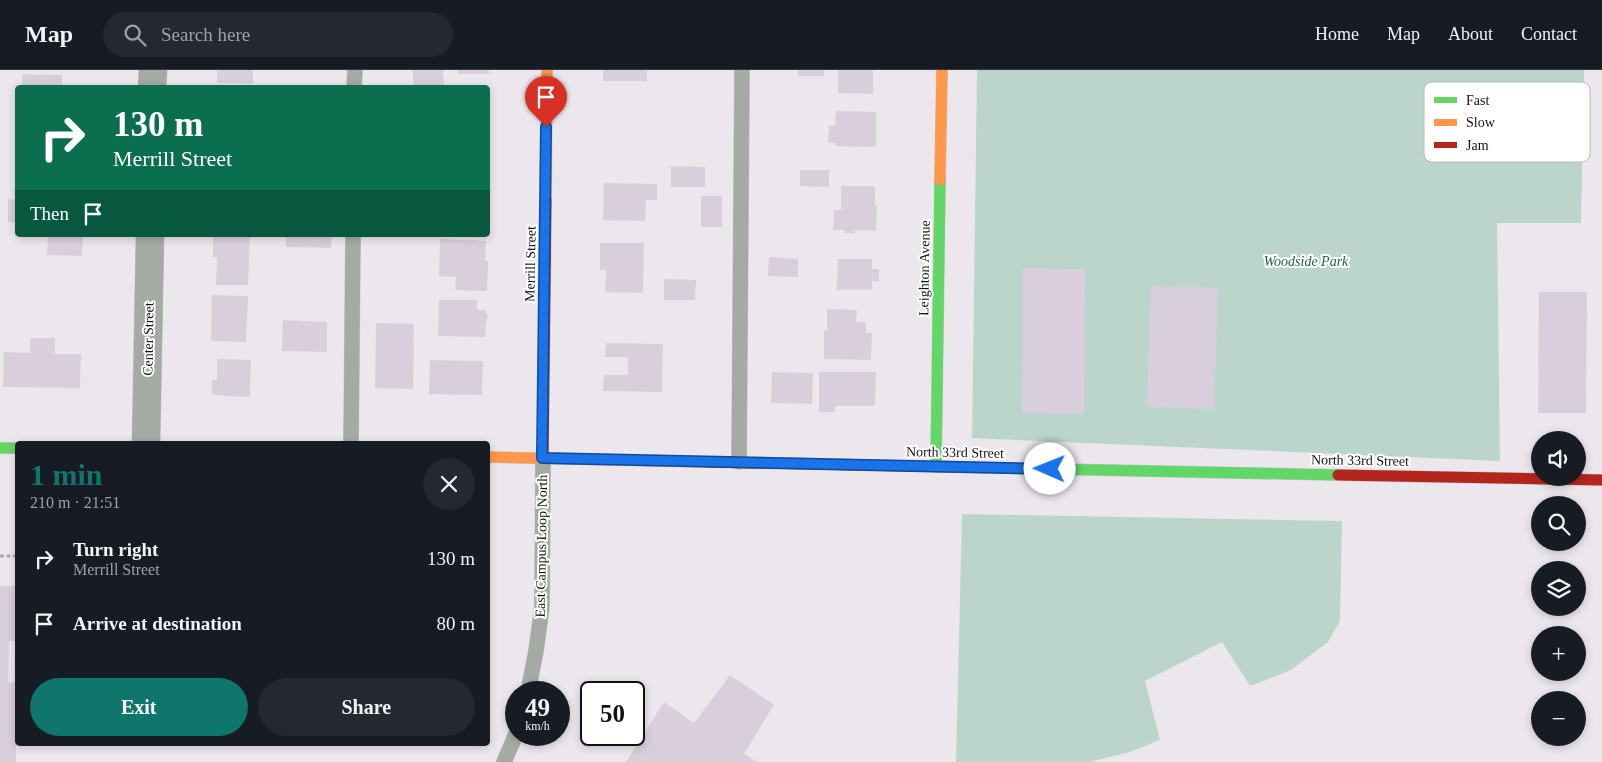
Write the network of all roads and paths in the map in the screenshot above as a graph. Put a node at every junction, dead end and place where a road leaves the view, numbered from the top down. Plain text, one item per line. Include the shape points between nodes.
1 (153, 70) edge
2 (355, 70) edge
3 (547, 70) edge
4 (742, 70) edge
5 (942, 70) edge
6 (152, 85) edge
7 (354, 85) edge
8 (150, 237) edge
9 (353, 237) edge
10 (146, 441) edge
11 (351, 441) edge
12 (0, 448) edge
13 (15, 448) edge
14 (490, 457) edge
15 (542, 458) junction
16 (738, 462) junction
17 (936, 466) junction
18 (1602, 480) edge
19 (0, 556) edge
20 (15, 556) edge
21 (530, 681) edge
22 (511, 746) edge
23 (504, 762) edge

1 - 6 street
2 - 7 lane
3 - 15 main road, Merrill Street
4 - 16 lane
5 - 17 main road, Leighton Avenue
8 - 10 street, Center Street
9 - 11 lane
12 - 13 main road
14 - 15 main road, North 33rd Street
15 - 16 main road, North 33rd Street
15 - 21 lane, East Campus Loop North via 542,607
16 - 17 main road, North 33rd Street
17 - 18 main road, North 33rd Street
19 - 20 path
22 - 23 lane

